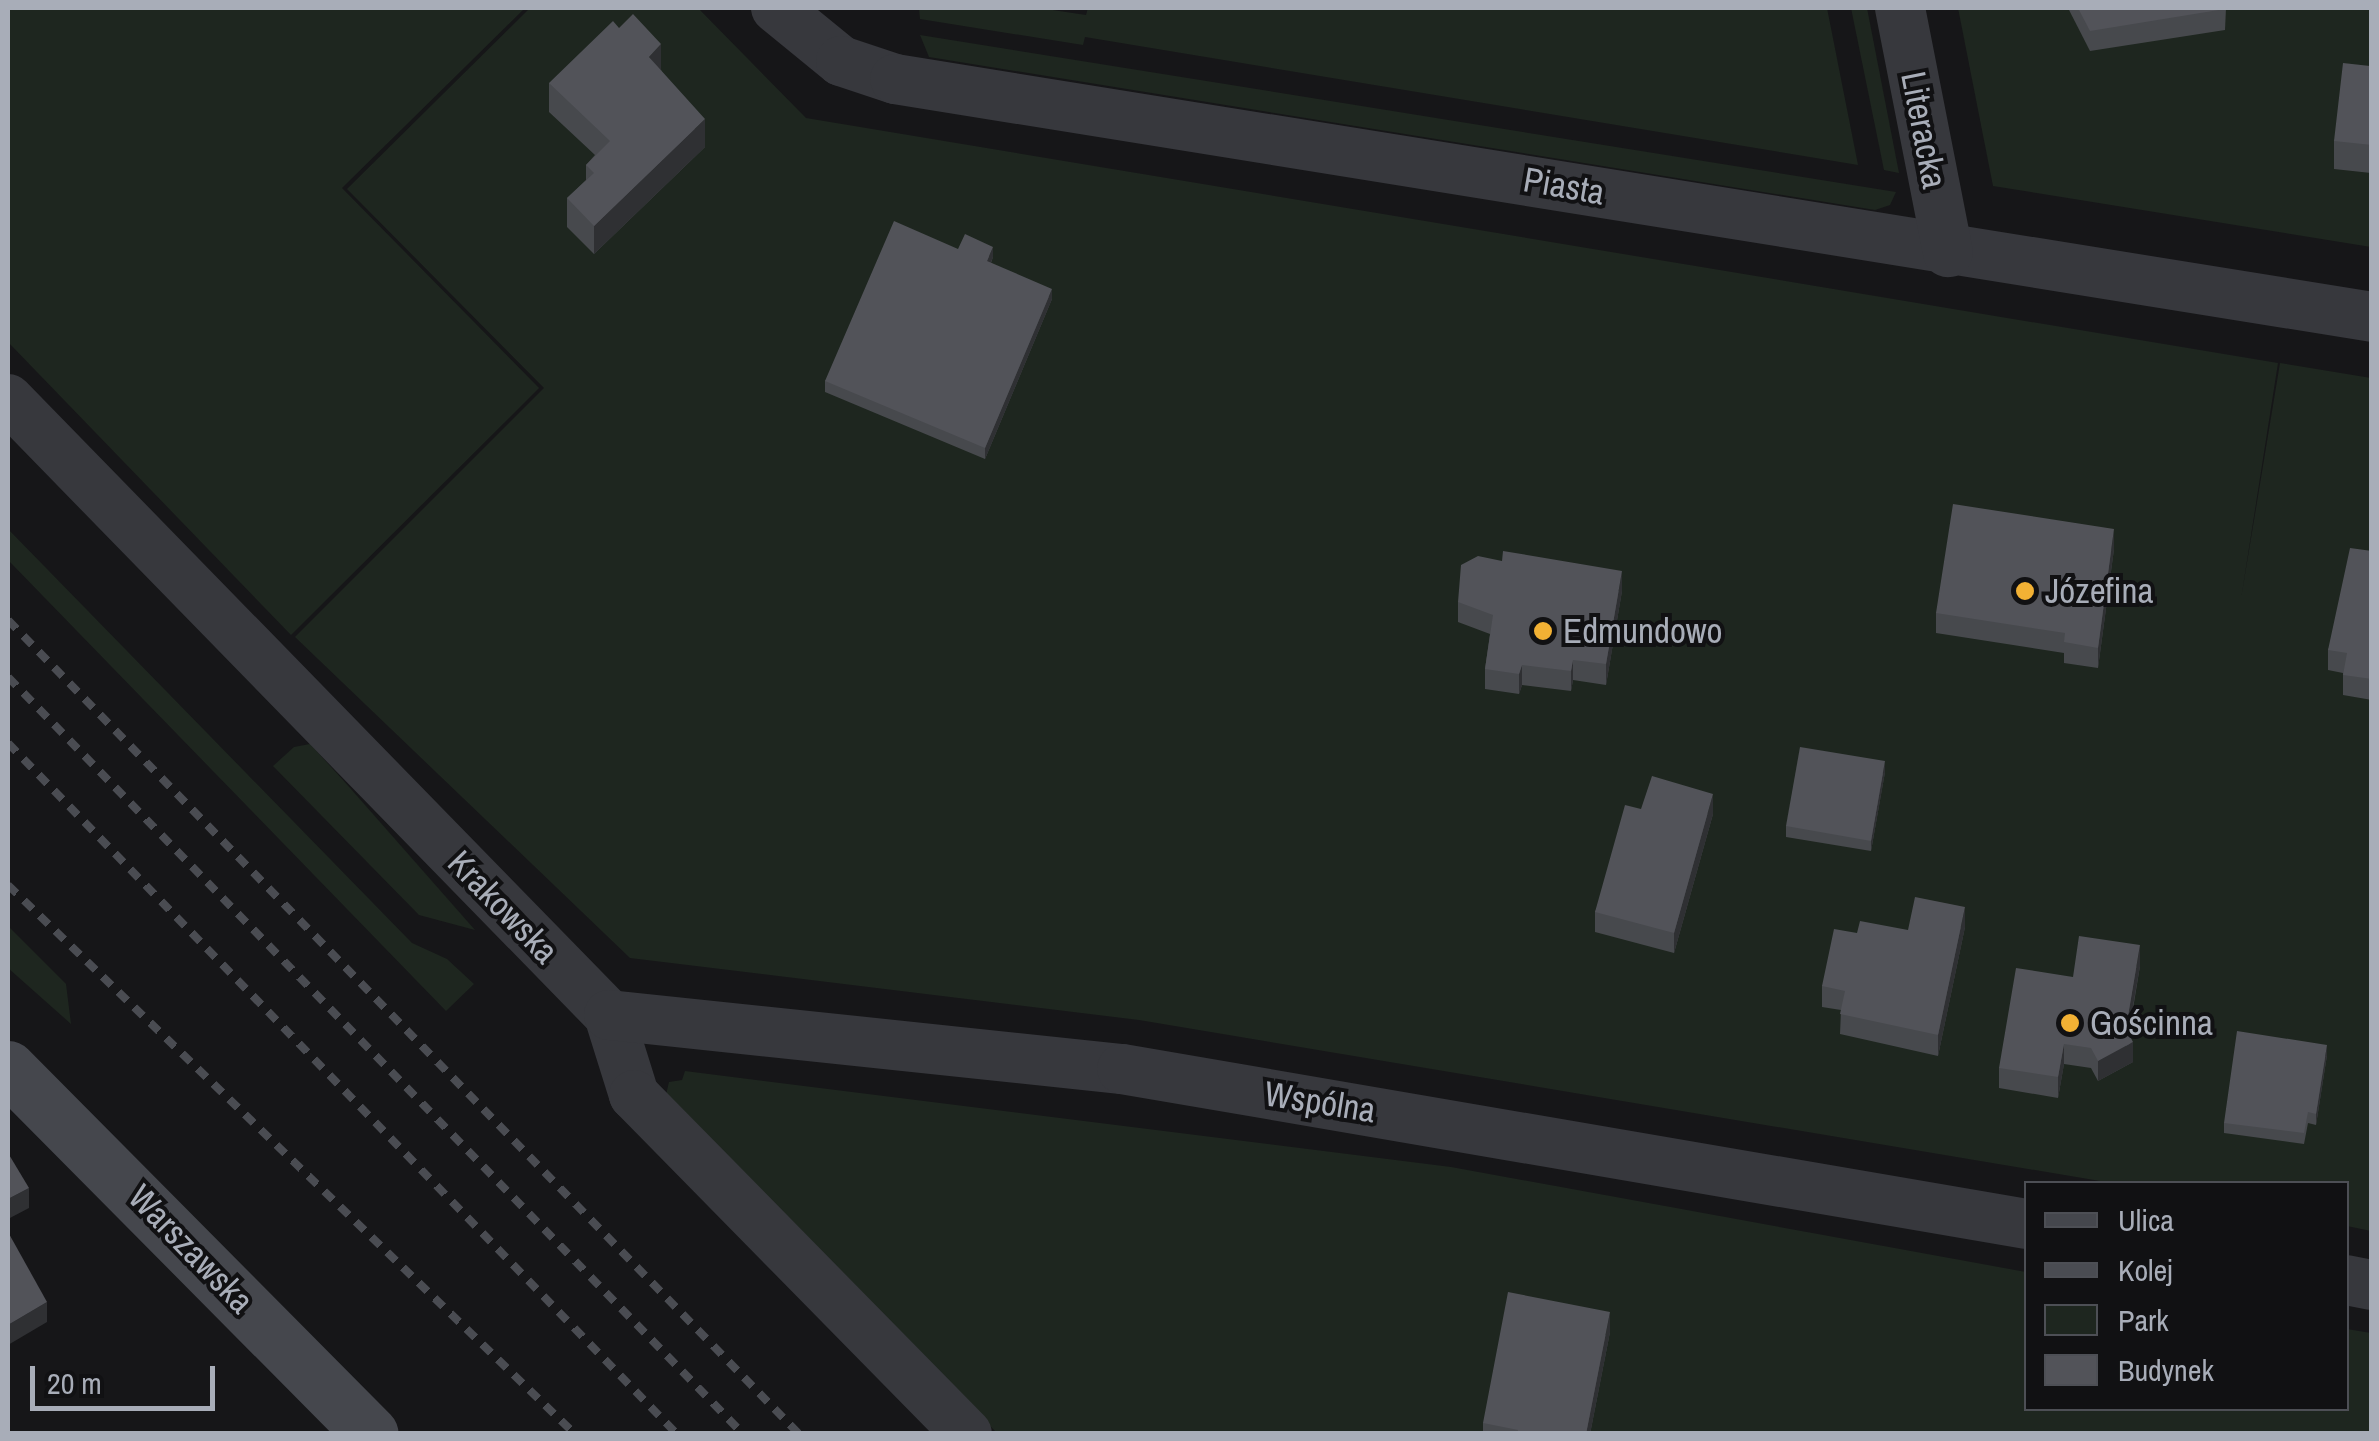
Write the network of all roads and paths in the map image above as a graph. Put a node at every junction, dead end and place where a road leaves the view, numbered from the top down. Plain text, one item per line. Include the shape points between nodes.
1 (776, 8) edge
2 (1900, 8) edge
3 (1948, 252) junction
4 (2372, 317) edge
5 (8, 399) edge
6 (609, 1014) junction
7 (8, 1068) edge
8 (2024, 1224) edge
9 (371, 1434) edge
10 (967, 1434) edge

1 - 3 street, Piasta via 841,61 895,79 1335,146
2 - 3 street, Literacka
3 - 4 street, Piasta
5 - 6 street, Krakowska
6 - 8 street, Wspólna via 1122,1069
6 - 10 street, Krakowska via 634,1096
7 - 9 street, Warszawska

